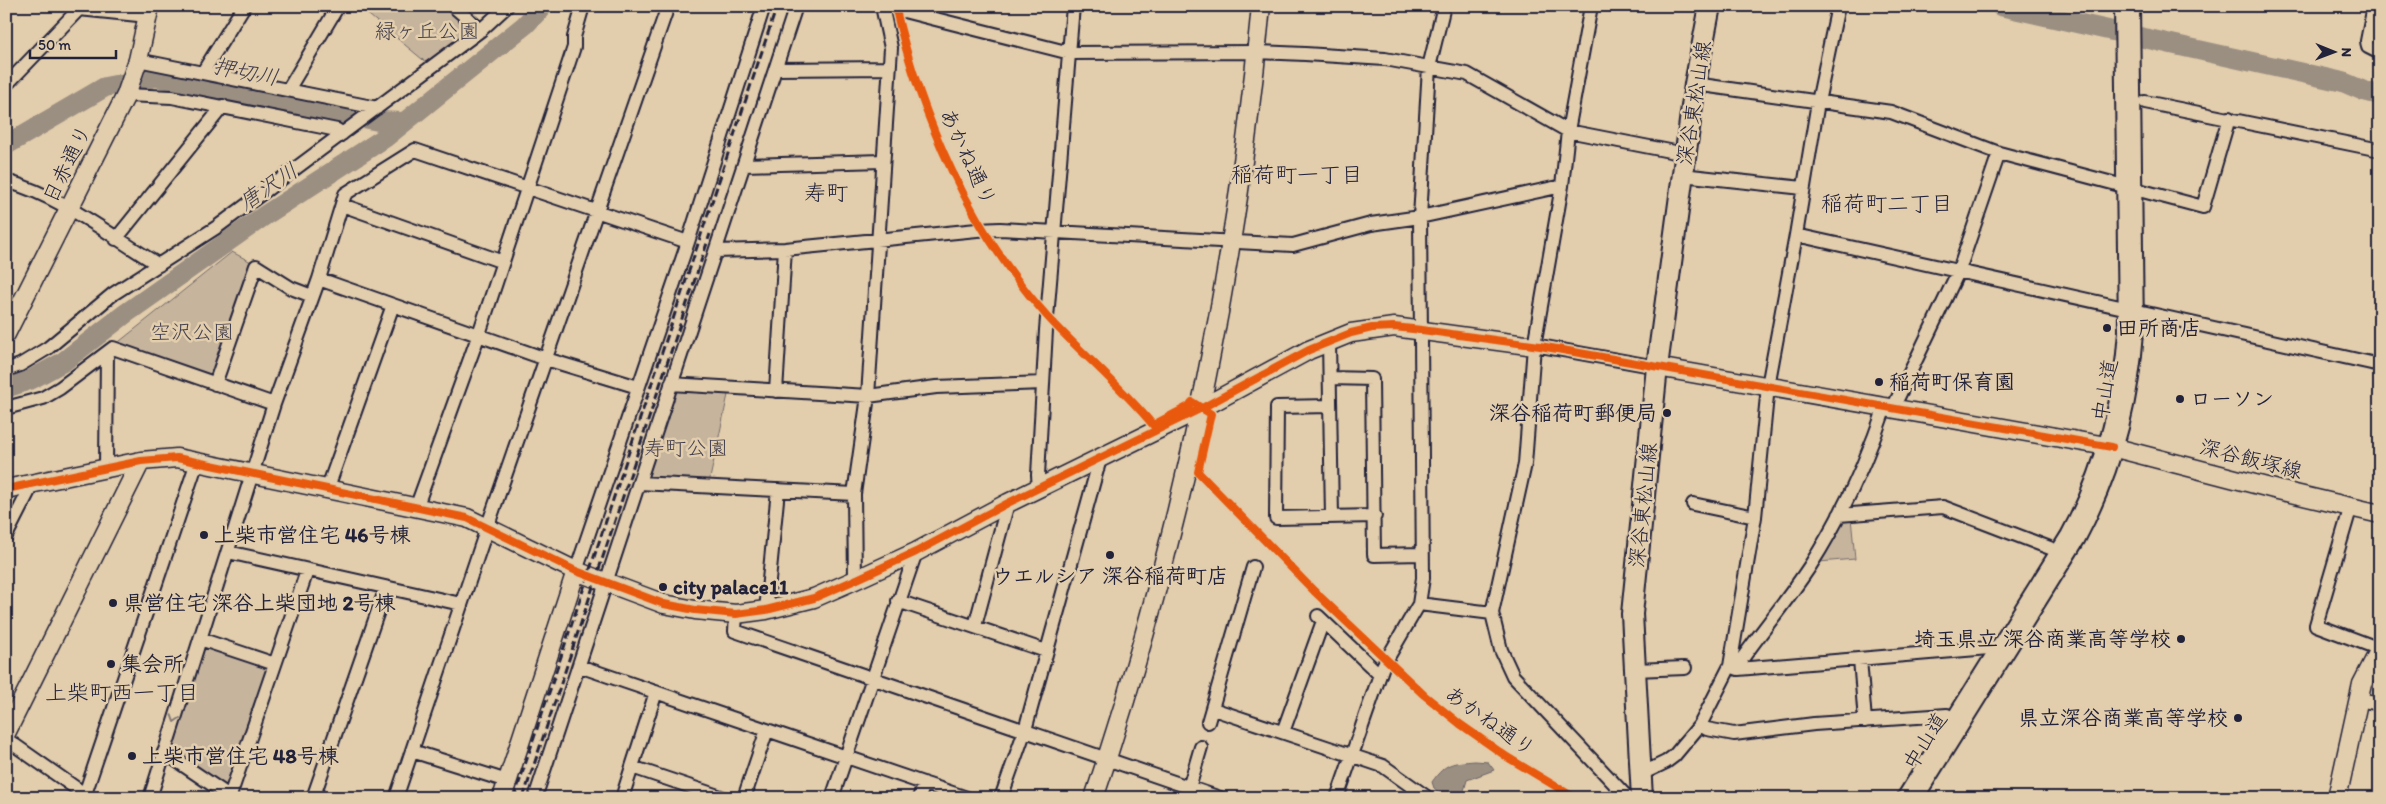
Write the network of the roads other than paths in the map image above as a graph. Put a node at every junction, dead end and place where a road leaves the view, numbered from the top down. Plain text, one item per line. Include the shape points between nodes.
1 (244, 6) edge
2 (338, 6) edge
3 (453, 6) edge
4 (507, 6) edge
5 (583, 6) edge
6 (668, 6) edge
7 (764, 6) edge
8 (796, 6) edge
9 (883, 6) edge
10 (1073, 6) edge
11 (1261, 6) edge
12 (1444, 6) edge
13 (1592, 6) edge
14 (1710, 6) edge
15 (1838, 6) edge
16 (2374, 6) edge
17 (78, 7) edge
18 (902, 9) edge
19 (149, 11) edge
20 (2127, 12) edge
21 (481, 30) junction
22 (1257, 52) junction
23 (1070, 53) junction
24 (2380, 53) edge
25 (1429, 67) junction
26 (889, 68) junction
27 (777, 69) junction
28 (203, 72) junction
29 (131, 80) junction
30 (1695, 84) junction
31 (6, 85) edge
32 (288, 90) junction
33 (1818, 102) junction
34 (2145, 102) dead end
35 (223, 106) junction
36 (372, 111) junction
37 (2229, 118) junction
38 (1568, 131) junction
39 (342, 134) junction
40 (2380, 150) edge
41 (2000, 153) junction
42 (1685, 154) junction
43 (882, 161) junction
44 (744, 165) junction
45 (1682, 175) junction
46 (6, 181) edge
47 (1562, 186) junction
48 (1803, 188) junction
49 (2129, 188) junction
50 (526, 189) junction
51 (342, 205) junction
52 (71, 208) junction
53 (597, 212) junction
54 (1420, 217) junction
55 (1056, 232) junction
56 (1796, 235) junction
57 (116, 239) junction
58 (879, 240) junction
59 (1232, 240) junction
60 (688, 242) junction
61 (786, 249) junction
62 (716, 251) junction
63 (503, 262) junction
64 (159, 265) junction
65 (1959, 270) junction
66 (319, 278) junction
67 (312, 296) junction
68 (393, 305) junction
69 (2132, 309) junction
70 (1422, 330) junction
71 (6, 334) edge
72 (479, 334) junction
73 (1329, 342) junction
74 (1534, 346) junction
75 (107, 353) junction
76 (546, 359) junction
77 (2380, 365) edge
78 (1657, 367) junction
79 (6, 370) edge
80 (1330, 378) junction
81 (1043, 383) junction
82 (215, 384) junction
83 (671, 384) junction
84 (1768, 386) junction
85 (638, 387) junction
86 (776, 391) junction
87 (868, 396) junction
88 (274, 404) junction
89 (1330, 406) junction
90 (6, 408) edge
91 (1202, 408) junction
92 (1889, 408) junction
93 (2112, 447) junction
94 (1100, 459) junction
95 (142, 461) junction
96 (197, 462) junction
97 (106, 468) junction
98 (253, 473) junction
99 (33, 483) junction
100 (639, 483) junction
101 (6, 489) edge
102 (1039, 489) junction
103 (327, 490) junction
104 (778, 490) junction
105 (854, 494) junction
106 (1008, 503) junction
107 (1693, 504) dead end
108 (2351, 506) junction
109 (416, 508) junction
110 (2380, 514) edge
111 (1839, 515) junction
112 (1374, 516) junction
113 (1756, 516) junction
114 (1332, 517) junction
115 (487, 528) junction
116 (6, 536) edge
117 (228, 552) junction
118 (916, 552) junction
119 (2063, 553) junction
120 (1421, 554) junction
121 (1253, 567) dead end
122 (307, 571) junction
123 (576, 571) junction
124 (855, 580) junction
125 (607, 583) junction
126 (386, 588) junction
127 (898, 601) junction
128 (461, 604) junction
129 (1419, 604) junction
130 (766, 610) junction
131 (1492, 613) junction
132 (736, 614) junction
133 (976, 626) junction
134 (200, 639) junction
135 (2380, 649) edge
136 (1046, 651) junction
137 (2000, 654) junction
138 (1860, 659) junction
139 (275, 664) junction
140 (579, 666) junction
141 (1730, 666) junction
142 (1685, 668) dead end
143 (1635, 670) junction
144 (1380, 675) junction
145 (872, 679) junction
146 (656, 692) junction
147 (2358, 700) junction
148 (2380, 704) edge
149 (1213, 709) junction
150 (1865, 721) junction
151 (1208, 722) dead end
152 (1957, 722) junction
153 (1700, 725) junction
154 (767, 730) junction
155 (1025, 730) junction
156 (1283, 732) junction
157 (6, 733) edge
158 (6, 739) edge
159 (1202, 747) dead end
160 (412, 751) junction
161 (164, 752) junction
162 (1352, 755) junction
163 (846, 756) junction
164 (1107, 758) junction
165 (632, 767) junction
166 (1641, 774) junction
167 (507, 781) junction
168 (924, 783) junction
169 (1188, 793) edge
170 (88, 796) edge
171 (1634, 796) edge
172 (231, 797) edge
173 (150, 798) edge
174 (313, 798) edge
175 (396, 798) edge
176 (502, 798) edge
177 (535, 798) edge
178 (622, 798) edge
179 (724, 798) edge
180 (744, 798) edge
181 (832, 798) edge
182 (919, 798) edge
183 (967, 798) edge
184 (1001, 798) edge
185 (1094, 798) edge
186 (1220, 798) edge
187 (1337, 798) edge
188 (1428, 798) edge
189 (1910, 798) edge
190 (2337, 798) edge

1 - 28 street
2 - 32 street
3 - 21 street
4 - 21 street
5 - 50 street via 574,47
6 - 53 street
7 - 60 street
8 - 27 street
9 - 18 street
9 - 26 street via 891,48
10 - 23 street
11 - 22 street
12 - 25 street
13 - 38 street
14 - 30 main road, 深谷東松山線
15 - 33 street
16 - 24 street via 2367,41 2368,47
17 - 19 street
17 - 31 street
18 - 23 street
19 - 29 street, 日赤通り
20 - 49 highway, 中山道
21 - 36 street
22 - 23 street
22 - 25 street via 1366,58
22 - 59 street
23 - 55 street
25 - 38 street via 1467,74
25 - 54 street
26 - 27 street
26 - 43 street
27 - 44 street
28 - 29 street
28 - 32 street
29 - 35 street via 172,97
29 - 52 street, 日赤通り
30 - 33 street
30 - 42 main road, 深谷東松山線
32 - 36 street
33 - 41 street via 1891,112
33 - 48 street
34 - 37 street
35 - 39 street via 337,130
35 - 57 street
36 - 39 street
37 - 40 street
37 - 49 street via 2203,207
38 - 42 street
38 - 47 street
39 - 64 street via 217,227
41 - 49 street
41 - 65 street
42 - 45 main road, 深谷東松山線
43 - 44 street
43 - 58 street
44 - 62 street
45 - 48 street
45 - 78 main road, 深谷東松山線
46 - 52 street via 30,188
47 - 54 street
47 - 74 street
48 - 56 street
49 - 69 highway, 中山道
50 - 51 street via 414,150 345,194
50 - 53 street
50 - 63 street
51 - 63 street
51 - 66 street
52 - 57 street
52 - 71 street, 日赤通り
53 - 60 street
53 - 76 street
54 - 59 street via 1371,224 1292,245
54 - 70 street
55 - 58 street via 977,230
55 - 59 street
55 - 81 street
56 - 65 street
56 - 84 street
57 - 64 street
58 - 61 street
58 - 87 street
59 - 91 street
60 - 85 street
61 - 62 street
61 - 86 street
62 - 83 street
63 - 72 street
64 - 79 street via 113,294 48,348
65 - 69 street
65 - 92 street
66 - 67 street
66 - 68 street
67 - 82 street via 256,266
67 - 88 street
68 - 72 street
68 - 103 street
69 - 77 street
69 - 93 highway, 中山道 via 2127,378
70 - 73 street via 1372,328
70 - 74 street
70 - 120 street
72 - 76 street
72 - 109 street
73 - 80 street
73 - 91 street
74 - 78 street
74 - 131 street via 1525,464
75 - 82 street via 113,348
75 - 90 street via 43,398
75 - 97 street
76 - 85 street
76 - 115 street
78 - 84 street, 深谷飯塚線
78 - 143 main road, 深谷東松山線 via 1632,614
80 - 89 street
80 - 112 street via 1372,379
81 - 87 street via 936,387
81 - 102 street
82 - 88 street
83 - 86 street
83 - 100 street
84 - 92 street, 深谷飯塚線
84 - 113 street
85 - 123 street
86 - 87 street
87 - 105 street
88 - 98 street
89 - 114 street
89 - 114 street via 1277,407 1276,518
91 - 94 street
91 - 164 street via 1168,550
92 - 93 street, 深谷飯塚線
92 - 111 street
93 - 108 street, 深谷飯塚線
93 - 119 highway, 中山道 via 2091,502
94 - 102 street
94 - 136 street
95 - 96 street via 176,458
95 - 97 street
95 - 157 street
96 - 98 street
96 - 170 street
97 - 99 street
98 - 103 street
98 - 117 street
99 - 101 street
99 - 116 street
100 - 104 street
100 - 125 street
102 - 106 street
103 - 109 street
104 - 105 street
104 - 130 street
105 - 124 street
106 - 118 street
106 - 133 street
107 - 113 street
108 - 110 street, 深谷飯塚線
108 - 135 street via 2316,625
109 - 115 street via 466,518
111 - 119 street via 1943,507
111 - 141 street via 1799,581 1742,659
112 - 114 street
112 - 120 street via 1374,555
113 - 141 street
115 - 123 street
115 - 128 street
117 - 122 street
117 - 134 street
118 - 124 street
118 - 127 street
119 - 137 highway, 中山道
120 - 129 street via 1423,578
121 - 149 street
122 - 126 street
122 - 139 street
123 - 125 street
123 - 167 street
124 - 130 street via 814,598
125 - 132 street via 664,604
125 - 140 street
126 - 128 street
126 - 174 street
127 - 133 street
127 - 145 street
128 - 160 street
129 - 131 street
129 - 144 street
130 - 132 street
131 - 171 street via 1501,650 1513,676
132 - 145 street via 735,631
133 - 136 street
134 - 139 street
134 -> 161 street
135 - 147 street via 2366,674
136 - 155 street
137 - 138 street via 1989,648
137 - 152 highway, 中山道
138 - 141 street via 1738,669
138 - 150 street
139 - 172 street
140 - 146 street
140 - 177 street
141 - 153 street
142 - 143 street
143 - 166 main road, 深谷東松山線
144 - 156 street via 1320,618
144 - 162 street
145 - 155 street
145 - 163 street
146 - 154 street
146 - 165 street
147 - 148 street
147 - 190 street
149 - 151 street
149 - 156 street
150 - 152 street via 1947,715
150 - 153 street via 1734,734
152 - 189 highway, 中山道
153 - 166 street via 1674,756
154 - 163 street
154 - 180 street
155 - 164 street
155 - 184 street
156 - 162 street
158 - 170 street
159 - 169 street
160 - 167 street
160 - 175 street
161 - 172 street
161 - 173 street
162 - 187 street
162 - 188 street via 1383,766
163 - 168 street
163 - 181 street
164 - 169 street
164 - 185 street
165 - 178 street
165 - 179 street
166 - 171 main road, 深谷東松山線
167 - 176 street
168 - 182 street
168 - 183 street
169 - 186 street

